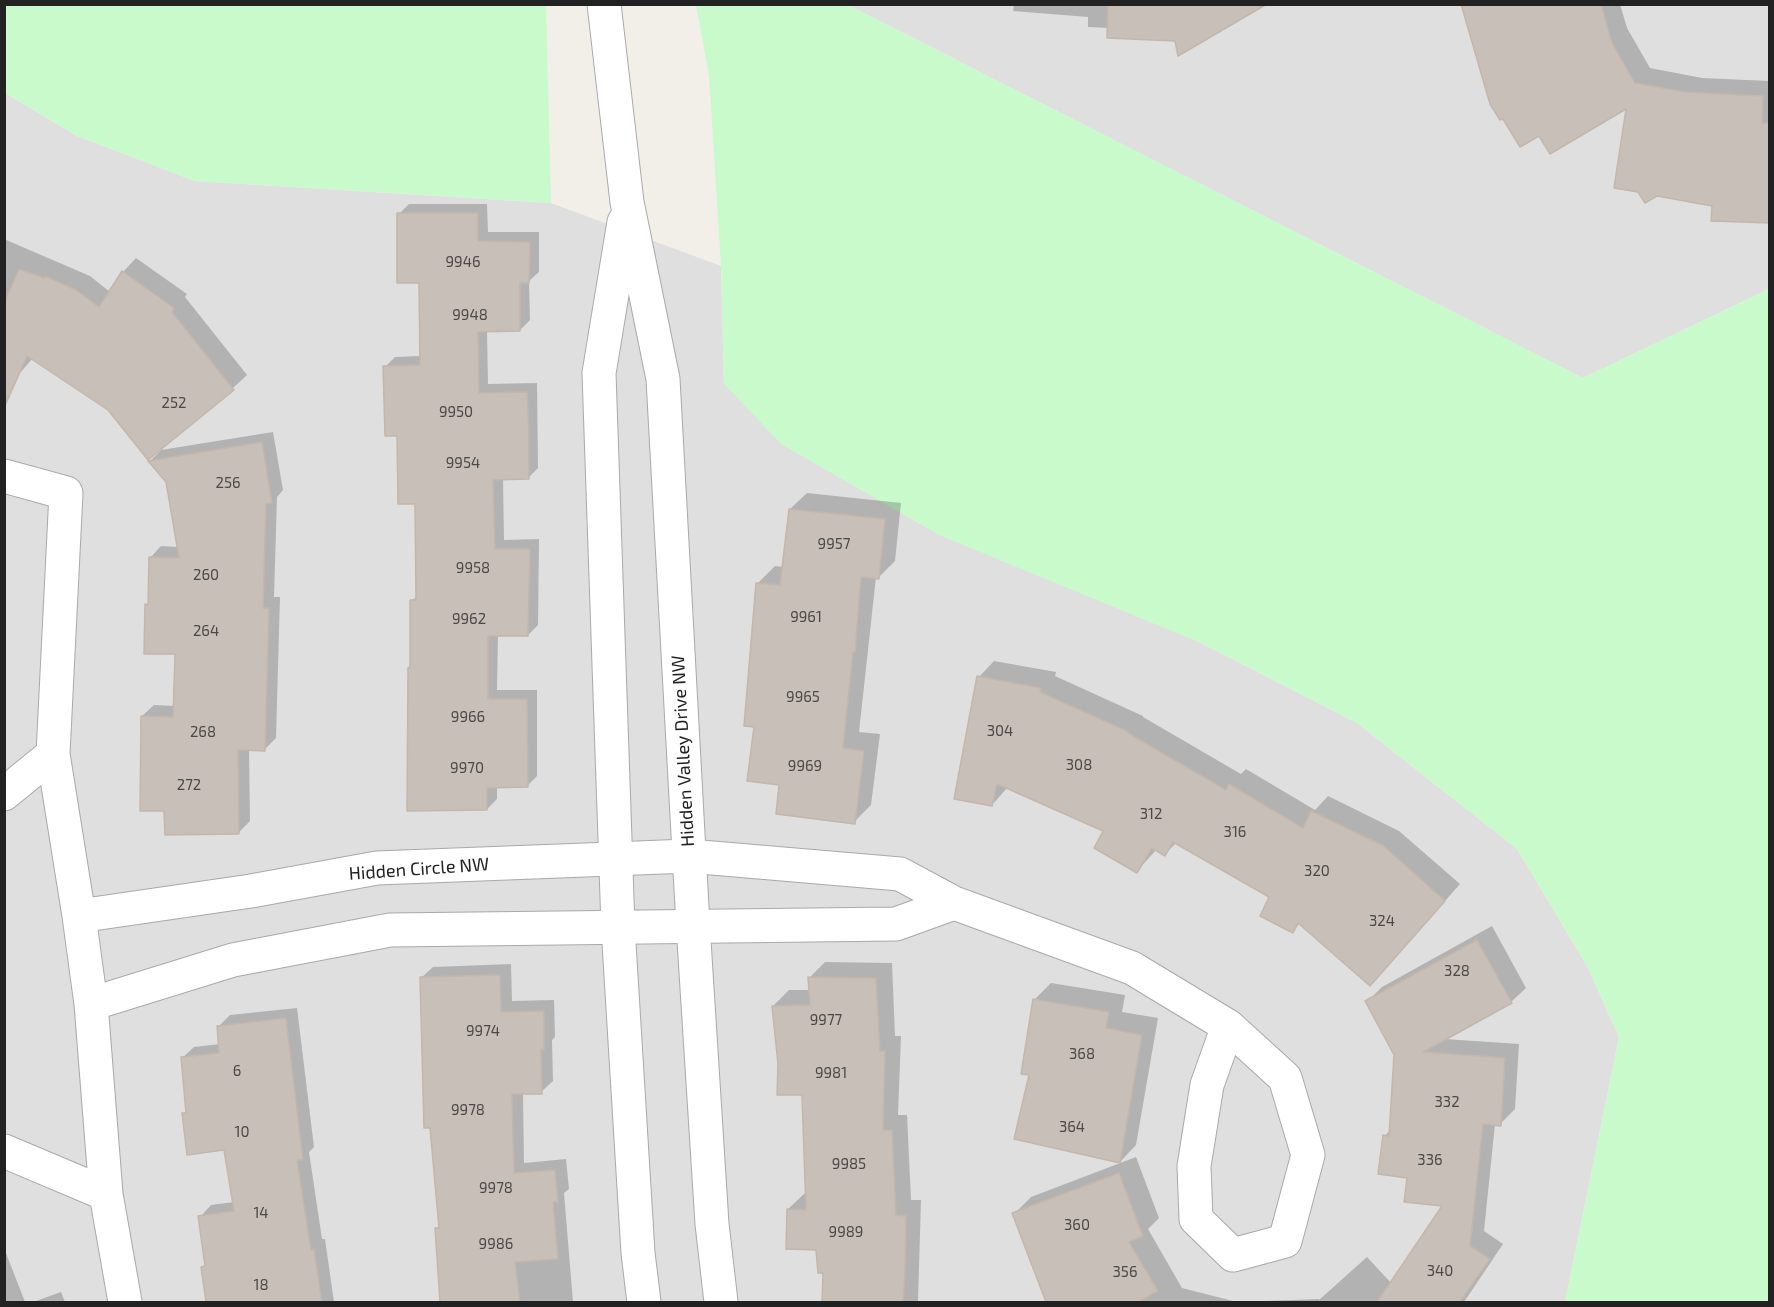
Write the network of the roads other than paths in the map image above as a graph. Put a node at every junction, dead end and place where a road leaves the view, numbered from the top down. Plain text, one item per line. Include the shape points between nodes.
1 (604, 4) edge
2 (627, 202) junction
3 (4, 476) edge
4 (53, 754) junction
5 (4, 794) edge
6 (689, 856) junction
7 (615, 859) junction
8 (954, 903) junction
9 (79, 916) junction
10 (693, 925) junction
11 (618, 927) junction
12 (90, 1004) junction
13 (1228, 1026) junction
14 (4, 1151) edge
15 (106, 1194) junction
16 (125, 1302) edge
17 (644, 1302) edge
18 (722, 1302) edge

1 - 2 street, Hidden Valley Drive NW
2 - 6 street, Hidden Valley Drive NW via 663,379
2 - 7 street, Hidden Valley Drive NW via 599,373
3 - 4 street via 66,493
4 - 5 street
4 - 9 street
6 - 7 street, Hidden Circle NW
6 - 8 street, Hidden Circle NW via 900,874
6 - 10 street, Hidden Valley Drive NW
7 - 9 street, Hidden Circle NW via 377,868
7 - 11 street, Hidden Valley Drive NW
8 - 10 street via 896,924
8 - 13 street, Hidden Circle NW via 1132,968
9 - 12 street
10 - 11 street
10 - 18 street, Hidden Valley Drive NW via 712,1224
11 - 12 street via 390,930 233,960
11 - 17 street, Hidden Valley Drive NW
12 - 15 street
13 - 13 street, Hidden Circle NW via 1207,1084 1194,1166 1196,1219 1233,1256 1285,1241 1308,1155 1285,1078
14 - 15 street
15 - 16 street

